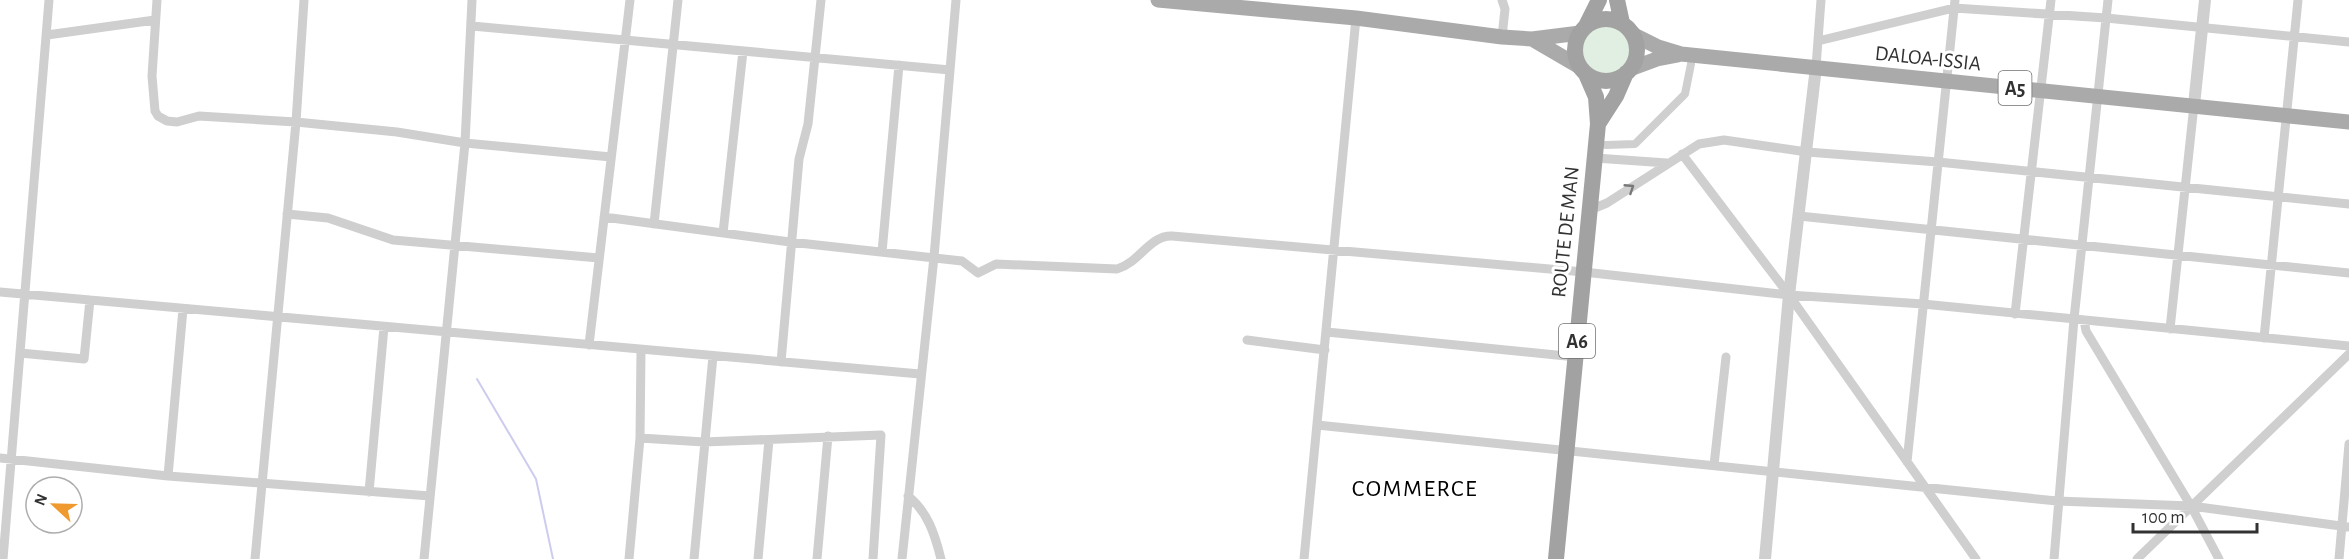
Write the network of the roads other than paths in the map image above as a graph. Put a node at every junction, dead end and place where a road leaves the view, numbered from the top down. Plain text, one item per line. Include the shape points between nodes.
1 (49, 0) edge
2 (157, 0) edge
3 (304, 0) edge
4 (472, 0) edge
5 (630, 0) edge
6 (678, 0) edge
7 (821, 0) edge
8 (956, 0) edge
9 (1158, 0) edge
10 (1599, 0) edge
11 (1617, 0) edge
12 (1821, 0) edge
13 (2051, 0) edge
14 (2108, 0) edge
15 (2205, 0) edge
16 (2298, 0) edge
17 (1188, 2) edge
18 (1504, 3) edge
19 (1955, 4) edge
20 (2050, 13) junction
21 (1356, 18) junction
22 (2106, 18) junction
23 (155, 21) junction
24 (472, 26) junction
25 (2202, 28) junction
26 (1583, 29) junction
27 (1627, 29) junction
28 (47, 35) junction
29 (1502, 37) junction
30 (2294, 38) junction
31 (1532, 39) junction
32 (626, 41) junction
33 (1818, 41) junction
34 (2349, 42) edge
35 (673, 45) junction
36 (743, 51) junction
37 (814, 58) junction
38 (1686, 59) junction
39 (899, 66) junction
40 (1815, 67) junction
41 (950, 70) junction
42 (1583, 71) junction
43 (1628, 71) junction
44 (1946, 82) junction
45 (2041, 91) junction
46 (2098, 96) junction
47 (2194, 105) junction
48 (2285, 115) junction
49 (296, 122) junction
50 (2349, 122) edge
51 (1598, 124) junction
52 (465, 143) junction
53 (1606, 145) dead end
54 (1807, 152) junction
55 (1682, 154) junction
56 (611, 157) junction
57 (1600, 158) junction
58 (1938, 162) junction
59 (1668, 163) junction
60 (2033, 172) junction
61 (2088, 179) junction
62 (2186, 189) junction
63 (2278, 198) junction
64 (2349, 204) edge
65 (1590, 210) junction
66 (287, 214) junction
67 (1799, 216) junction
68 (604, 217) junction
69 (654, 224) junction
70 (1931, 231) junction
71 (723, 233) junction
72 (2025, 239) junction
73 (790, 242) junction
74 (2082, 245) junction
75 (455, 246) junction
76 (1335, 249) junction
77 (882, 252) junction
78 (934, 257) junction
79 (2178, 257) junction
80 (599, 258) junction
81 (2271, 266) junction
82 (1584, 272) junction
83 (2349, 273) edge
84 (0, 292) edge
85 (25, 294) junction
86 (1789, 295) junction
87 (90, 300) junction
88 (1923, 304) junction
89 (183, 309) junction
90 (2015, 314) junction
91 (278, 318) junction
92 (2079, 320) junction
93 (384, 327) junction
94 (2170, 328) junction
95 (447, 333) junction
96 (1326, 333) junction
97 (2264, 338) junction
98 (1247, 340) dead end
99 (589, 345) junction
100 (2349, 346) edge
101 (641, 350) junction
102 (1325, 350) junction
103 (20, 353) junction
104 (2349, 354) edge
105 (713, 356) junction
106 (1576, 357) junction
107 (1726, 357) dead end
108 (781, 362) junction
109 (920, 374) junction
110 (1317, 425) junction
111 (828, 436) junction
112 (640, 438) junction
113 (770, 440) junction
114 (704, 442) junction
115 (2349, 444) edge
116 (1566, 450) junction
117 (0, 458) edge
118 (11, 459) junction
119 (1907, 462) junction
120 (1714, 465) junction
121 (1773, 471) junction
122 (168, 476) junction
123 (262, 484) junction
124 (1924, 487) junction
125 (369, 492) junction
126 (430, 496) junction
127 (908, 496) junction
128 (2057, 501) junction
129 (2191, 506) junction
130 (2346, 527) edge
131 (3, 559) edge
132 (255, 559) edge
133 (424, 559) edge
134 (629, 559) edge
135 (694, 559) edge
136 (758, 559) edge
137 (817, 559) edge
138 (873, 559) edge
139 (902, 559) edge
140 (941, 559) edge
141 (1304, 559) edge
142 (1556, 559) edge
143 (1765, 559) edge
144 (1976, 559) edge
145 (2055, 559) edge
146 (2137, 559) edge
147 (2219, 559) edge
148 (2339, 559) edge

1 - 28 street
2 - 23 street
3 - 49 street
4 - 24 street
5 - 32 street
6 - 35 street
7 - 37 street
8 - 41 street
9 - 17 main road
10 - 26 highway
11 - 27 highway
12 - 33 street
13 - 20 street
14 - 22 street
15 - 25 street
16 - 30 street
17 - 21 main road
18 - 29 street
19 - 20 street
19 - 33 street
19 - 44 street
20 - 22 street
20 - 45 street
21 - 29 main road
21 - 76 street
22 - 25 street
22 - 46 street
23 - 28 street
23 - 49 street via 152,76 158,116 177,122 199,116
24 - 32 street
24 - 52 street
25 - 30 street
25 - 47 street
26 - 27 highway via 1604,18
26 - 31 main road
26 - 42 highway via 1575,50
27 - 38 main road, A5
27 - 43 highway via 1637,48
28 - 85 street
29 - 31 main road
30 - 34 street
30 - 48 street
31 - 42 main road
32 - 35 street
32 - 56 street
33 - 40 street
35 - 36 street
35 - 69 street
36 - 37 street
36 - 71 street
37 - 39 street
37 - 73 street
38 - 40 main road, DALOA-ISSIA / A5
38 - 43 main road, A5 via 1657,58
38 - 53 street via 1685,93 1635,144
39 - 41 street
39 - 77 street
40 - 44 main road, DALOA-ISSIA / A5
40 - 54 street
41 - 78 street
42 - 43 highway via 1603,81 1615,80
42 - 51 highway, A6 via 1596,97
43 - 51 highway, A6
44 - 45 main road, DALOA-ISSIA / A5
44 - 58 street
45 - 46 main road, DALOA-ISSIA / A5
45 - 60 street
46 - 47 main road, DALOA-ISSIA / A5
46 - 61 street
47 - 48 main road, DALOA-ISSIA / A5
47 - 62 street
48 - 50 main road, DALOA-ISSIA / A5
48 - 63 street
49 - 52 street
49 - 66 street
51 - 57 highway, ROUTE DE MAN / A6
52 - 56 street
52 - 75 street
54 - 55 street via 1724,140 1699,144
54 - 58 street
54 - 67 street
55 - 59 street
55 - 86 street
56 - 68 street
57 - 59 street
57 - 65 highway, ROUTE DE MAN / A6
58 - 60 street
58 - 70 street
65 -> 59 street
60 - 61 street
60 - 72 street
61 - 62 street
61 - 74 street
62 - 63 street
62 - 79 street
63 - 64 street
63 - 81 street
65 - 82 highway, ROUTE DE MAN / A6
66 - 75 street via 328,218 393,240
66 - 91 street
67 - 70 street
67 - 86 street
68 - 69 street
68 - 80 street
69 - 71 street
70 - 72 street
70 - 88 street
71 - 73 street
72 - 74 street
72 - 90 street
73 - 77 street
73 - 108 street
74 - 79 street
74 - 92 street
75 - 80 street
75 - 95 street
76 - 78 street via 1164,235 1128,267 1117,269 996,264 978,273 962,261
76 - 82 street
76 - 96 street
77 - 78 street
78 - 109 street
79 - 81 street
79 - 94 street
80 - 99 street
81 - 83 street
81 - 97 street
82 - 86 street
82 - 106 highway, ROUTE DE MAN / A6
84 - 85 street
85 - 87 street
85 - 103 street
86 - 88 street
86 - 119 street
86 - 121 street
87 - 89 street
87 - 103 street via 84,359
88 - 90 street
88 - 119 street
89 - 91 street
89 - 122 street
90 - 92 street
91 - 93 street
91 - 123 street
92 - 94 street
92 - 128 street
92 - 129 street
93 - 95 street
93 - 125 street
94 - 97 street
95 - 99 street
95 - 126 street
96 - 102 street
96 - 106 street
97 - 100 street
98 - 102 street
99 - 101 street
101 - 105 street
101 - 112 street
102 - 110 street
103 - 118 street
104 - 129 street
105 - 108 street
105 - 114 street
106 - 116 highway, ROUTE DE MAN / A6
107 - 120 street
108 - 109 street
109 - 127 street
110 - 116 street
110 - 141 street
111 - 113 street
111 - 137 street
111 - 138 street via 881,436
112 - 114 street
112 - 134 street
113 - 114 street
113 - 136 street
114 - 135 street
115 - 130 street
116 - 120 street
116 - 142 highway, ROUTE DE MAN / A6
117 - 118 street
118 - 122 street
118 - 131 street
119 - 124 street
120 - 121 street
121 - 124 street
121 - 143 street
122 - 123 street
123 - 125 street
123 - 132 street
124 - 128 street
124 - 144 street
125 - 126 street
126 - 133 street
127 - 139 street
127 - 140 street via 925,514
128 - 129 street
128 - 145 street
129 - 130 street
129 - 146 street
129 - 147 street
130 - 148 street

